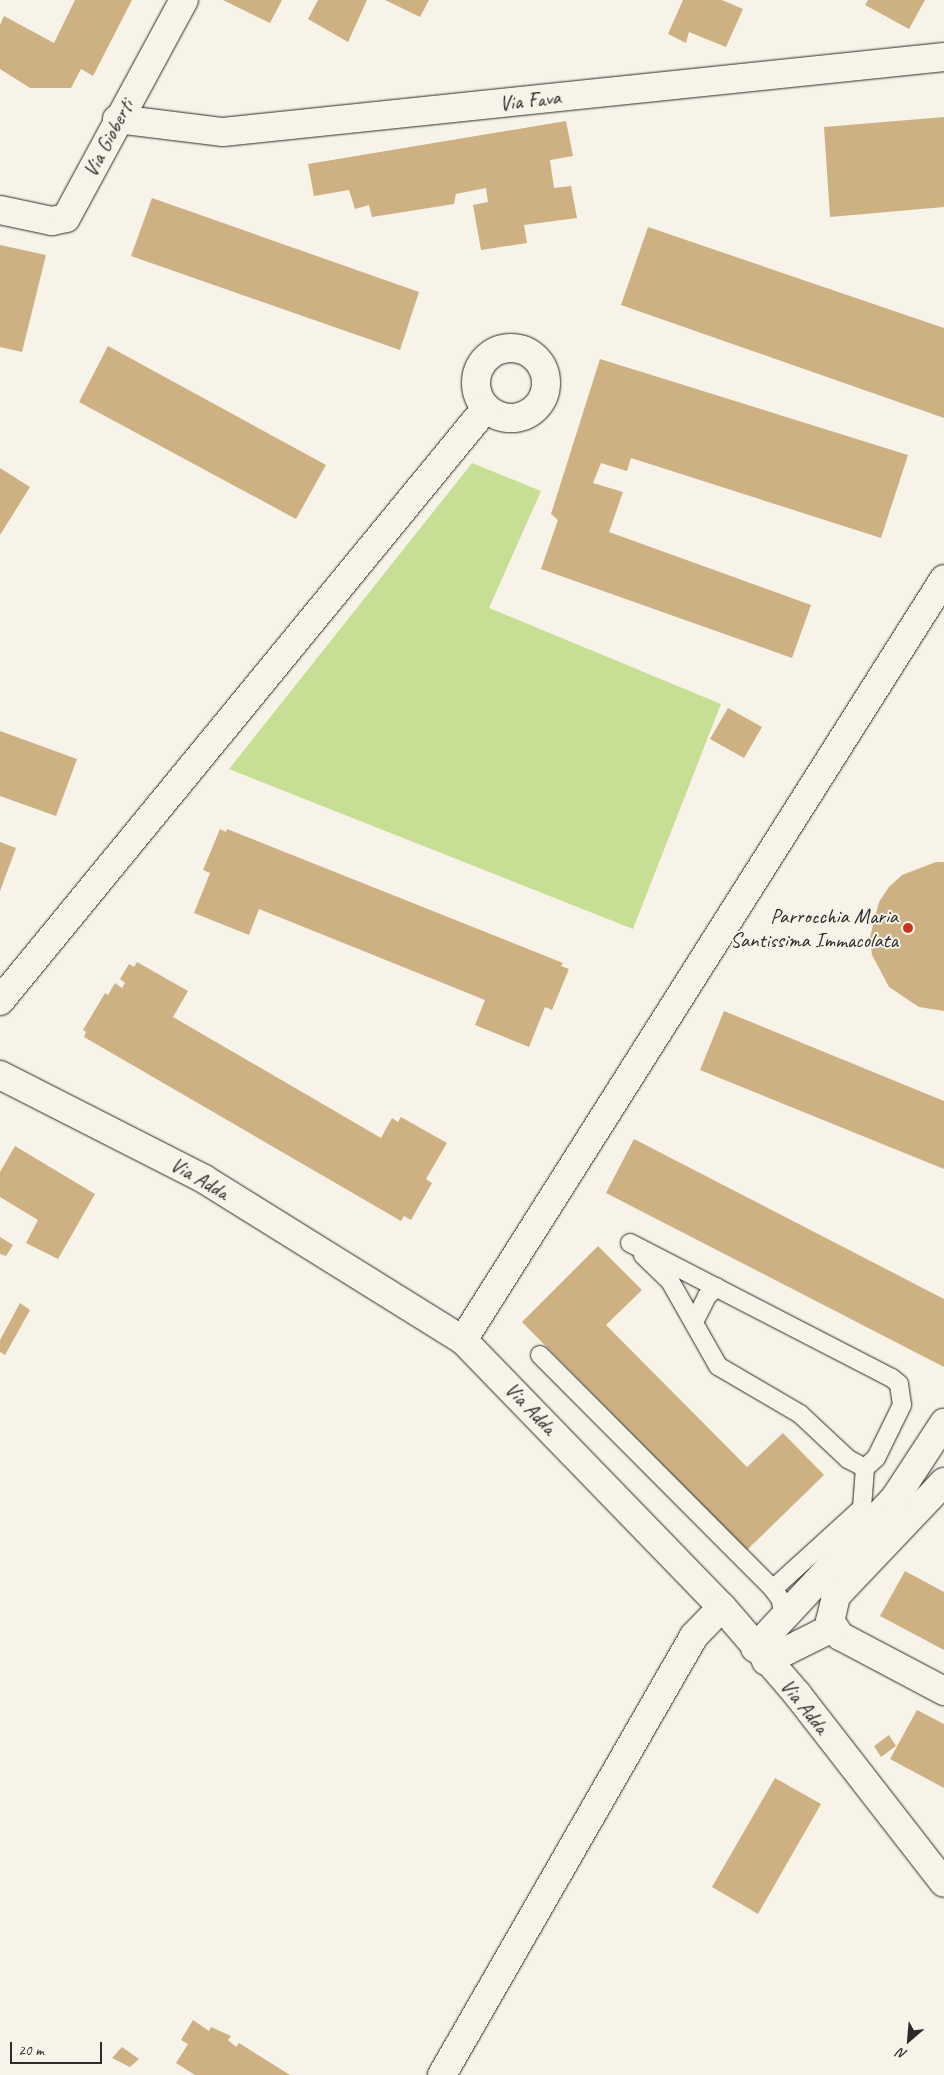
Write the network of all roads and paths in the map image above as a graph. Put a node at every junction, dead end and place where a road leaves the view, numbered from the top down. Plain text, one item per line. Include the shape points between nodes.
1 (184, 0) edge
2 (944, 57) edge
3 (117, 119) junction
4 (0, 210) edge
5 (486, 408) dead end
6 (944, 579) edge
7 (0, 1000) edge
8 (0, 1075) edge
9 (717, 1288) junction
10 (694, 1322) junction
11 (463, 1340) junction
12 (540, 1356) dead end
13 (944, 1423) edge
14 (866, 1468) junction
15 (944, 1482) edge
16 (773, 1589) junction
17 (722, 1607) junction
18 (783, 1616) junction
19 (832, 1628) junction
20 (760, 1654) junction
21 (944, 1691) edge
22 (944, 1883) edge
23 (442, 2075) edge

1 - 3 street, Via Gioberti
2 - 3 street, Via Fava via 223,132
3 - 4 street, Via Gioberti via 66,218 52,221
5 - 7 street
6 - 11 street
8 - 11 street, Via Adda via 204,1179
9 - 10 lane via 707,1296
9 - 10 lane via 630,1242 670,1281
9 - 14 lane via 899,1384 902,1406 876,1458
10 - 14 lane via 718,1366 800,1414 848,1459
11 - 17 street, Via Adda
12 - 16 lane
13 - 18 street via 894,1498
14 - 16 lane via 862,1508 856,1516
15 - 19 street via 836,1596 830,1621
16 - 18 lane via 781,1600
17 - 20 street, Via Adda
17 - 23 street via 694,1636
18 - 20 street
19 - 20 street
19 - 21 street via 840,1636
20 - 22 street, Via Adda via 797,1694

